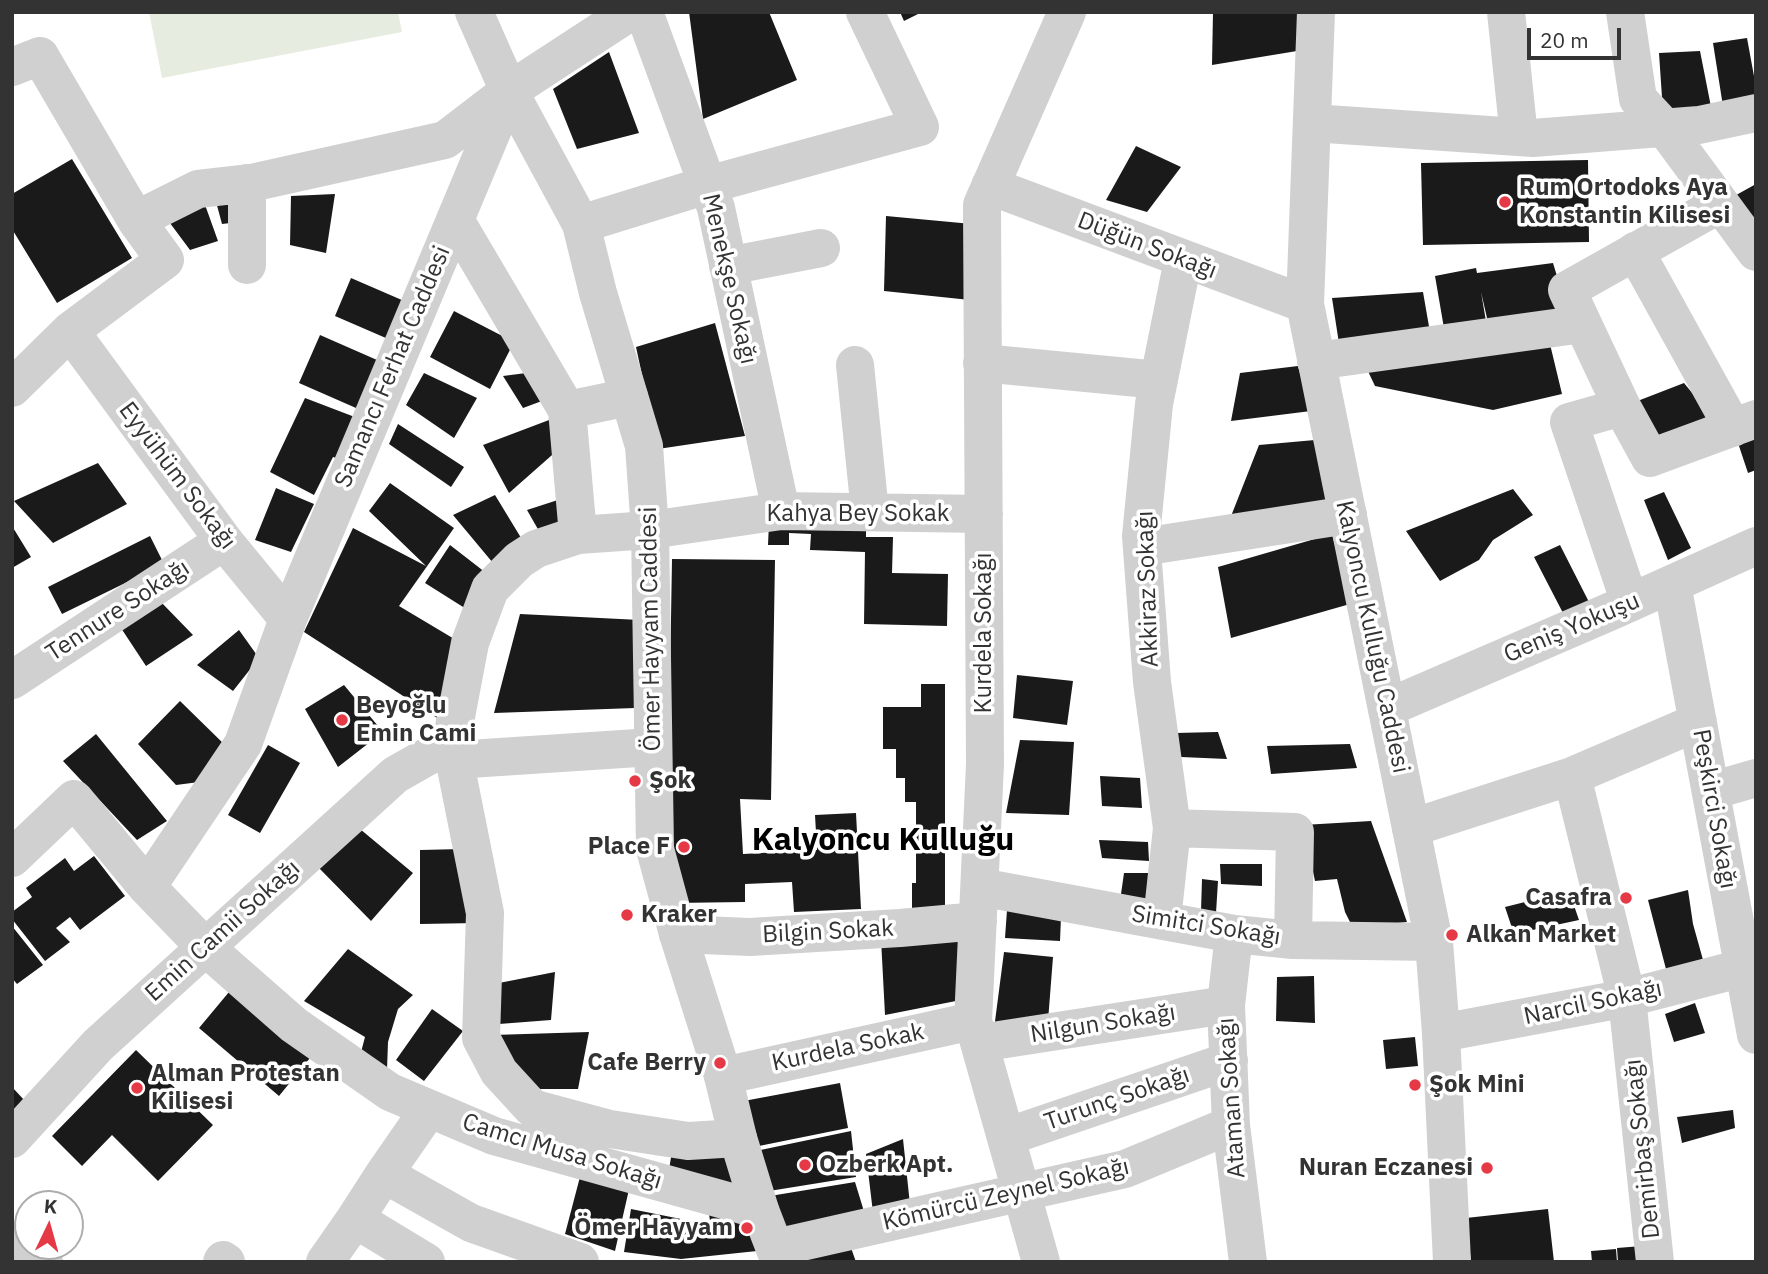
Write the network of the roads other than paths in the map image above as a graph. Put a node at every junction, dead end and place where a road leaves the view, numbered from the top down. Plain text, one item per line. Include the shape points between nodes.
1 (474, 12) edge
2 (630, 12) edge
3 (644, 12) edge
4 (865, 12) edge
5 (1067, 12) edge
6 (1316, 12) edge
7 (1506, 12) edge
8 (1625, 12) edge
9 (12, 67) edge
10 (509, 91) junction
11 (1756, 113) edge
12 (1312, 123) junction
13 (1664, 127) junction
14 (1520, 137) junction
15 (249, 183) junction
16 (707, 185) junction
17 (990, 186) junction
18 (1720, 204) junction
19 (136, 220) junction
20 (455, 220) junction
21 (581, 224) junction
22 (821, 248) dead end
23 (1635, 251) junction
24 (1756, 252) edge
25 (1183, 260) junction
26 (247, 265) dead end
27 (728, 267) junction
28 (1305, 304) junction
29 (1583, 324) junction
30 (70, 331) junction
31 (1316, 361) junction
32 (982, 363) junction
33 (855, 365) dead end
34 (1159, 380) junction
35 (12, 388) edge
36 (629, 397) junction
37 (1622, 407) junction
38 (567, 410) junction
39 (1744, 424) edge
40 (781, 511) junction
41 (870, 512) junction
42 (984, 514) junction
43 (1348, 515) junction
44 (650, 530) junction
45 (578, 535) junction
46 (224, 541) junction
47 (1756, 546) edge
48 (1142, 547) junction
49 (1672, 584) junction
50 (1630, 603) junction
51 (288, 619) junction
52 (18, 666) edge
53 (1387, 708) junction
54 (1698, 722) junction
55 (653, 747) junction
56 (452, 752) junction
57 (1572, 776) junction
58 (1756, 778) edge
59 (1711, 791) junction
60 (1172, 828) junction
61 (1411, 828) junction
62 (12, 858) edge
63 (147, 887) junction
64 (979, 904) junction
65 (1162, 920) junction
66 (677, 934) junction
67 (1234, 934) junction
68 (1293, 940) junction
69 (1434, 942) junction
70 (205, 947) junction
71 (1743, 968) junction
72 (1627, 998) junction
73 (1226, 1005) junction
74 (977, 1032) junction
75 (1441, 1034) junction
76 (1756, 1035) edge
77 (1228, 1061) junction
78 (723, 1076) junction
79 (429, 1109) junction
80 (1231, 1125) junction
81 (1006, 1136) junction
82 (737, 1138) junction
83 (12, 1139) edge
84 (384, 1174) junction
85 (1021, 1192) junction
86 (760, 1210) junction
87 (355, 1219) junction
88 (12, 1242) edge
89 (777, 1255) edge
90 (44, 1262) edge
91 (325, 1262) edge
92 (426, 1262) edge
93 (579, 1262) edge
94 (1041, 1262) edge
95 (1248, 1262) edge
96 (1452, 1262) edge
97 (1655, 1262) edge

1 - 10 street, Ömer Hayyam Caddesi
2 - 10 street
3 - 16 street, Menekşe Sokağı
4 - 16 street via 920,127
5 - 17 street, Kurdela Sokağı
6 - 12 street, Kalyoncu Kulluğu Caddesi
7 - 14 street
8 - 13 street via 1639,99
9 - 19 street via 40,56
10 - 15 street via 444,140
10 - 20 street, Samancı Ferhat Caddesi
10 - 21 street, Ömer Hayyam Caddesi
11 - 13 street
12 - 14 street
12 - 28 street, Kalyoncu Kulluğu Caddesi
13 - 14 street
13 - 18 street
15 - 19 street via 198,189
15 - 26 street
16 - 21 street
16 - 27 street, Menekşe Sokağı
17 - 25 street, Düğün Sokağı
17 - 32 street, Kurdela Sokağı via 982,205
18 - 23 street
18 - 24 street
19 - 30 street via 165,260
20 - 38 street
20 - 51 street, Samancı Ferhat Caddesi
21 - 36 street, Ömer Hayyam Caddesi
22 - 27 street
23 - 29 street via 1567,290
23 - 39 street
25 - 28 street, Düğün Sokağı
25 - 34 street, Akkiraz Sokağı
27 - 40 street, Menekşe Sokağı
28 - 31 street, Kalyoncu Kulluğu Caddesi
29 - 31 street
29 - 37 street
30 - 35 street
30 - 46 street, Eyyühüm Sokağı
31 - 43 street, Kalyoncu Kulluğu Caddesi
32 - 34 street
32 - 42 street, Kurdela Sokağı
33 - 41 street
34 - 48 street, Akkiraz Sokağı
36 - 38 street
36 - 44 street, Ömer Hayyam Caddesi via 644,446
37 - 39 street via 1650,458
37 - 50 street via 1569,422
38 - 45 street
40 - 41 street, Kahya Bey Sokak
40 - 44 street, Kahya Bey Sokak
41 - 42 street, Kahya Bey Sokak
42 - 64 street, Kurdela Sokağı via 985,764
43 - 48 street
43 - 53 street, Kalyoncu Kulluğu Caddesi
44 - 45 street, Kahya Bey Sokak
44 - 55 street, Ömer Hayyam Caddesi
45 - 56 street, Kahya Bey Sokak via 536,549 490,589 470,643
46 - 51 street, Eyyühüm Sokağı
46 - 52 street, Tennure Sokağı
47 - 49 street, Geniş Yokuşu
48 - 60 street, Akkiraz Sokağı via 1152,682
49 - 50 street, Geniş Yokuşu
49 - 54 street, Peşkirci Sokağı
50 - 53 street, Geniş Yokuşu
51 - 63 street, Samancı Ferhat Caddesi via 243,744
53 - 61 street, Kalyoncu Kulluğu Caddesi
54 - 57 street
54 - 59 street, Peşkirci Sokağı
55 - 56 street
55 - 66 street, Ömer Hayyam Caddesi via 655,849
56 - 70 street, Emin Camii Sokağı via 395,775
56 - 82 street via 485,913 481,1038 499,1072 532,1108 597,1126 688,1141
57 - 61 street
57 - 72 street, Demirbaş Sokağı
58 - 59 street
59 - 71 street, Peşkirci Sokağı
60 - 65 street, Akkiraz Sokağı
60 - 68 street via 1295,832
61 - 69 street, Kalyoncu Kulluğu Caddesi
62 - 63 street, Camcı Musa Sokağı via 74,799
63 - 70 street, Camcı Musa Sokağı
64 - 65 street, Simitci Sokağı
64 - 66 street, Bilgin Sokak via 900,928 750,937
64 - 74 street, Kurdela Sokağı
65 - 67 street, Simitci Sokağı
66 - 78 street, Ömer Hayyam Caddesi
67 - 68 street, Simitci Sokağı
67 - 73 street, Ataman Sokağı
68 - 69 street, Simitci Sokağı
69 - 75 street, Kalyoncu Kulluğu Caddesi
70 - 79 street, Camcı Musa Sokağı via 295,1026 390,1092
70 - 83 street, Emin Camii Sokağı via 98,1045
71 - 72 street, Narcil Sokağı
71 - 76 street, Peşkirci Sokağı
72 - 75 street, Narcil Sokağı
72 - 97 street, Demirbaş Sokağı
73 - 74 street, Nilgun Sokağı
73 - 77 street, Ataman Sokağı
74 - 78 street, Kurdela Sokak
74 - 81 street, Kurdela Sokağı
75 - 96 street, Kalyoncu Kulluğu Caddesi
77 - 80 street, Ataman Sokağı
77 - 81 street, Turunç Sokağı
78 - 82 street, Ömer Hayyam Caddesi
79 - 84 street
79 - 86 street, Camcı Musa Sokağı via 494,1136
80 - 85 street, Kömürcü Zeynel Sokağı via 1125,1170
80 - 95 street, Ataman Sokağı
81 - 85 street, Kurdela Sokağı
82 - 86 street, Ömer Hayyam Caddesi
84 - 87 street
84 - 93 street via 471,1223
85 - 89 street, Kömürcü Zeynel Sokağı
85 - 94 street, Kurdela Sokağı
86 - 89 street, Ömer Hayyam Caddesi
87 - 91 street
87 - 92 street
88 - 90 street

